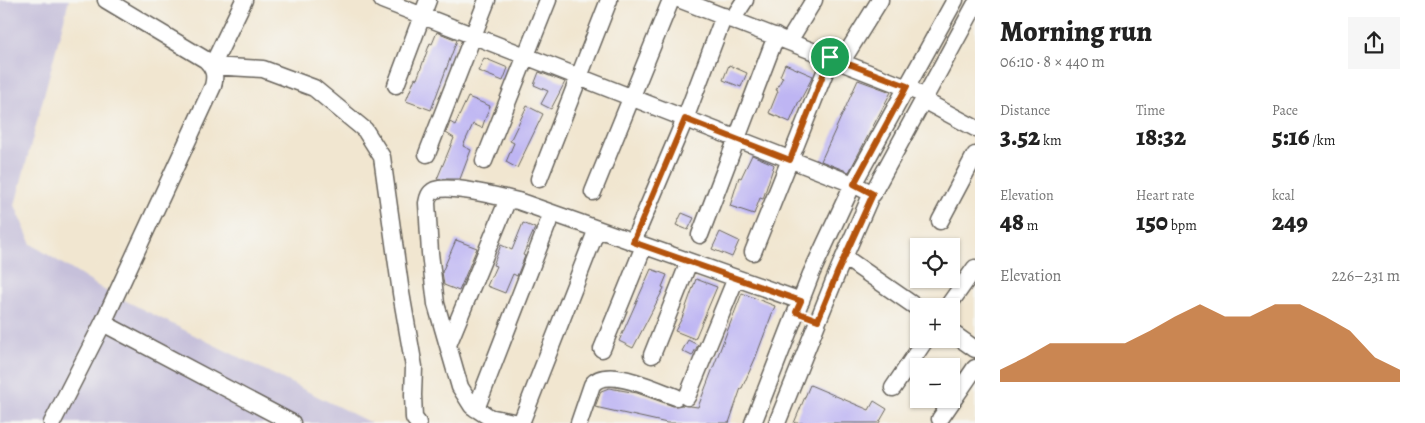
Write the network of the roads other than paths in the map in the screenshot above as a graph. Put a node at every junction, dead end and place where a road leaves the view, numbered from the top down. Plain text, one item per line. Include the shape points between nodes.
1 (106, 0) edge
2 (244, 0) edge
3 (382, 0) edge
4 (428, 0) edge
5 (487, 0) edge
6 (548, 0) edge
7 (609, 0) edge
8 (671, 0) edge
9 (682, 0) edge
10 (745, 0) edge
11 (814, 0) edge
12 (880, 0) edge
13 (955, 0) edge
14 (975, 5) edge
15 (422, 16) junction
16 (728, 18) junction
17 (473, 36) junction
18 (783, 39) junction
19 (526, 56) junction
20 (836, 59) junction
21 (212, 66) junction
22 (578, 77) junction
23 (396, 85) dead end
24 (907, 86) junction
25 (632, 98) junction
26 (924, 98) junction
27 (685, 119) junction
28 (975, 128) edge
29 (738, 139) junction
30 (428, 154) dead end
31 (975, 155) edge
32 (790, 160) junction
33 (484, 161) dead end
34 (540, 179) dead end
35 (854, 184) junction
36 (593, 192) dead end
37 (873, 194) junction
38 (508, 199) junction
39 (552, 213) junction
40 (940, 221) dead end
41 (597, 229) junction
42 (700, 235) dead end
43 (638, 244) junction
44 (753, 252) dead end
45 (844, 257) junction
46 (689, 262) junction
47 (975, 268) edge
48 (736, 278) junction
49 (954, 298) edge
50 (910, 303) edge
51 (798, 306) junction
52 (818, 320) junction
53 (103, 323) junction
54 (960, 338) edge
55 (448, 345) junction
56 (920, 348) edge
57 (602, 349) dead end
58 (975, 349) edge
59 (652, 355) dead end
60 (975, 368) edge
61 (892, 388) dead end
62 (476, 408) junction
63 (940, 419) dead end
64 (52, 423) edge
65 (292, 423) edge
66 (418, 423) edge
67 (519, 423) edge
68 (579, 423) edge
69 (753, 423) edge
70 (777, 423) edge

1 - 21 street
2 - 21 street
3 - 15 street
4 - 15 street
5 - 17 street
6 - 19 street
7 - 22 street
8 - 25 street
9 - 16 street
10 - 16 street
11 - 18 street
12 - 20 street
13 - 24 street
14 - 26 street
15 - 17 street
15 - 23 street
16 - 18 street
16 - 27 street
17 - 19 street
17 - 30 street
18 - 20 street
18 - 29 street
19 - 22 street
19 - 33 street
20 - 24 street
20 - 32 street
21 - 53 street via 213,86
21 - 66 street via 263,70 314,88 365,130 382,157 414,367 414,418
22 - 25 street
22 - 34 street
24 - 26 street
24 - 35 street
25 - 27 street
25 - 36 street
26 - 28 street
26 - 37 street
27 - 29 street
27 - 43 street
29 - 32 street
29 - 42 street
31 - 40 street
32 - 35 street
32 - 44 street
35 - 37 street
35 - 51 street
37 - 45 street
38 - 39 street
38 - 55 street
38 - 55 street via 443,189 429,195 430,253 436,304
39 - 41 street
39 - 62 street
41 - 43 street
41 - 67 street
43 - 46 street
43 - 57 street
45 - 50 street
45 - 52 street
46 - 48 street
46 - 59 street
47 - 49 street
48 - 51 street
48 - 68 street via 682,397 622,378 600,378 592,384
51 - 52 street
51 - 69 street
52 - 70 street
53 - 64 street
53 - 65 street
54 - 58 street
55 - 62 street via 460,388
56 - 61 street
60 - 63 street
62 - 67 street via 489,417

